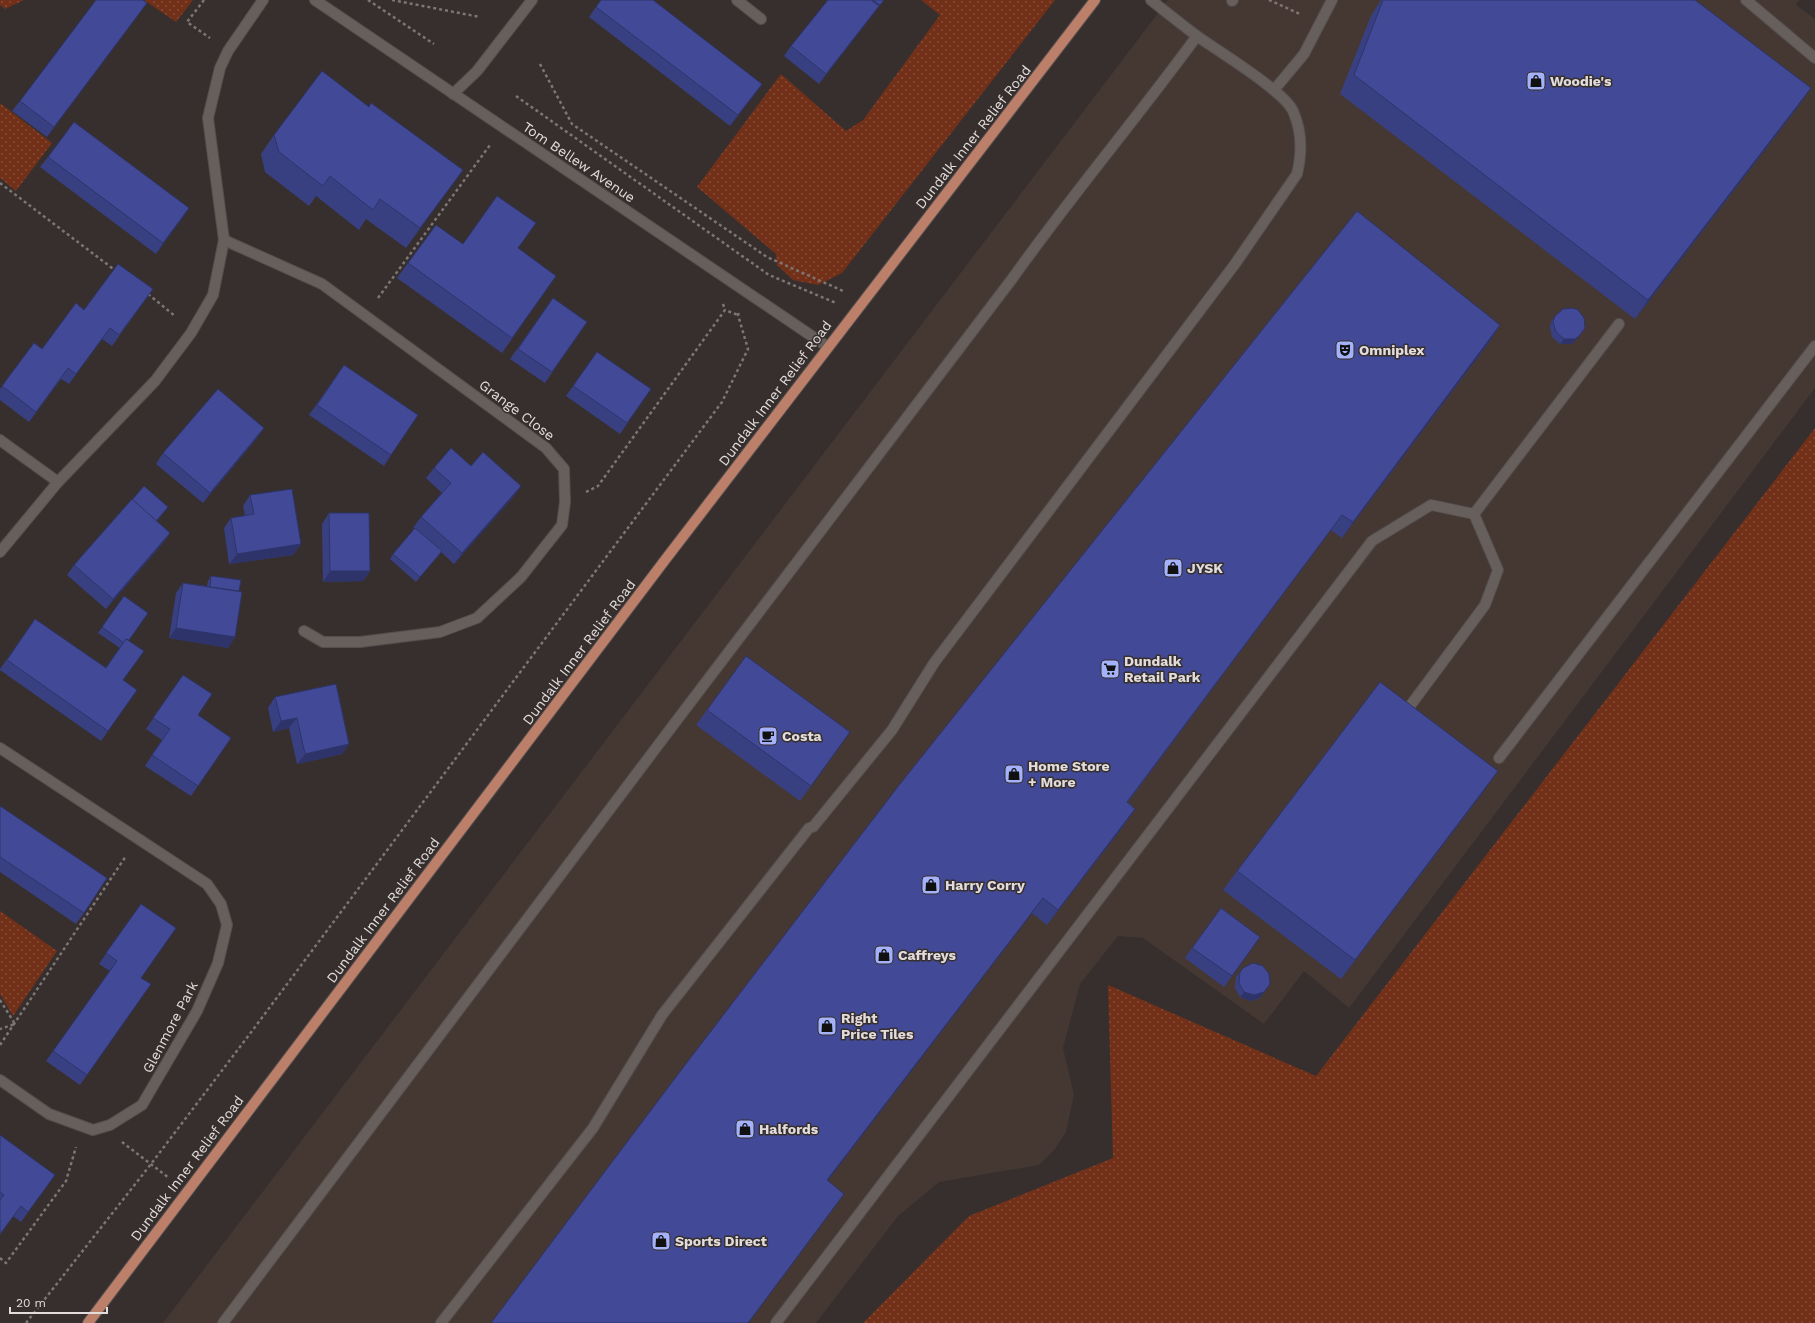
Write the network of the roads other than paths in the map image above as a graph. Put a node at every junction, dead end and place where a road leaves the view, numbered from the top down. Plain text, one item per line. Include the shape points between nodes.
1 (263, 0) edge
2 (315, 0) edge
3 (532, 0) edge
4 (737, 0) edge
5 (1095, 0) edge
6 (1151, 0) edge
7 (1332, 0) edge
8 (1746, 0) edge
9 (761, 19) dead end
10 (1197, 36) junction
11 (1815, 58) edge
12 (1274, 90) junction
13 (453, 94) junction
14 (224, 240) junction
15 (1619, 324) dead end
16 (1815, 346) edge
17 (828, 347) junction
18 (0, 440) edge
19 (58, 482) junction
20 (1474, 514) junction
21 (0, 552) edge
22 (304, 632) dead end
23 (1410, 706) edge
24 (0, 748) edge
25 (1499, 758) dead end
26 (0, 1080) edge
27 (88, 1323) edge
28 (223, 1323) edge
29 (441, 1323) edge
30 (776, 1323) edge

1 - 14 street via 228,51 220,68 208,118
2 - 13 street, Tom Bellew Avenue
3 - 13 street via 477,71
4 - 9 street
5 - 17 main road, Dundalk Inner Relief Road
6 - 10 street
7 - 12 street via 1304,54
8 - 11 street
10 - 12 street
10 - 28 street via 1151,99 1057,216 1007,286
12 - 29 street via 1293,110 1300,136 1301,156 1297,174 1235,264 934,663 892,730 810,828 662,1015 593,1128
13 - 17 street, Tom Bellew Avenue
14 - 19 street via 213,295 193,329 155,381
14 - 22 street, Grange Close via 322,284 546,448 564,469 565,502 562,525 521,577 476,618 440,632 360,642 323,642
15 - 20 street
16 - 25 street
17 - 27 main road, Dundalk Inner Relief Road
18 - 19 street
19 - 21 street
20 - 23 street via 1498,570 1485,605
20 - 30 street via 1431,505 1372,542
24 - 26 street, Glenmore Park via 207,884 221,904 227,924 218,963 197,1011 142,1105 124,1118 93,1130 50,1114

